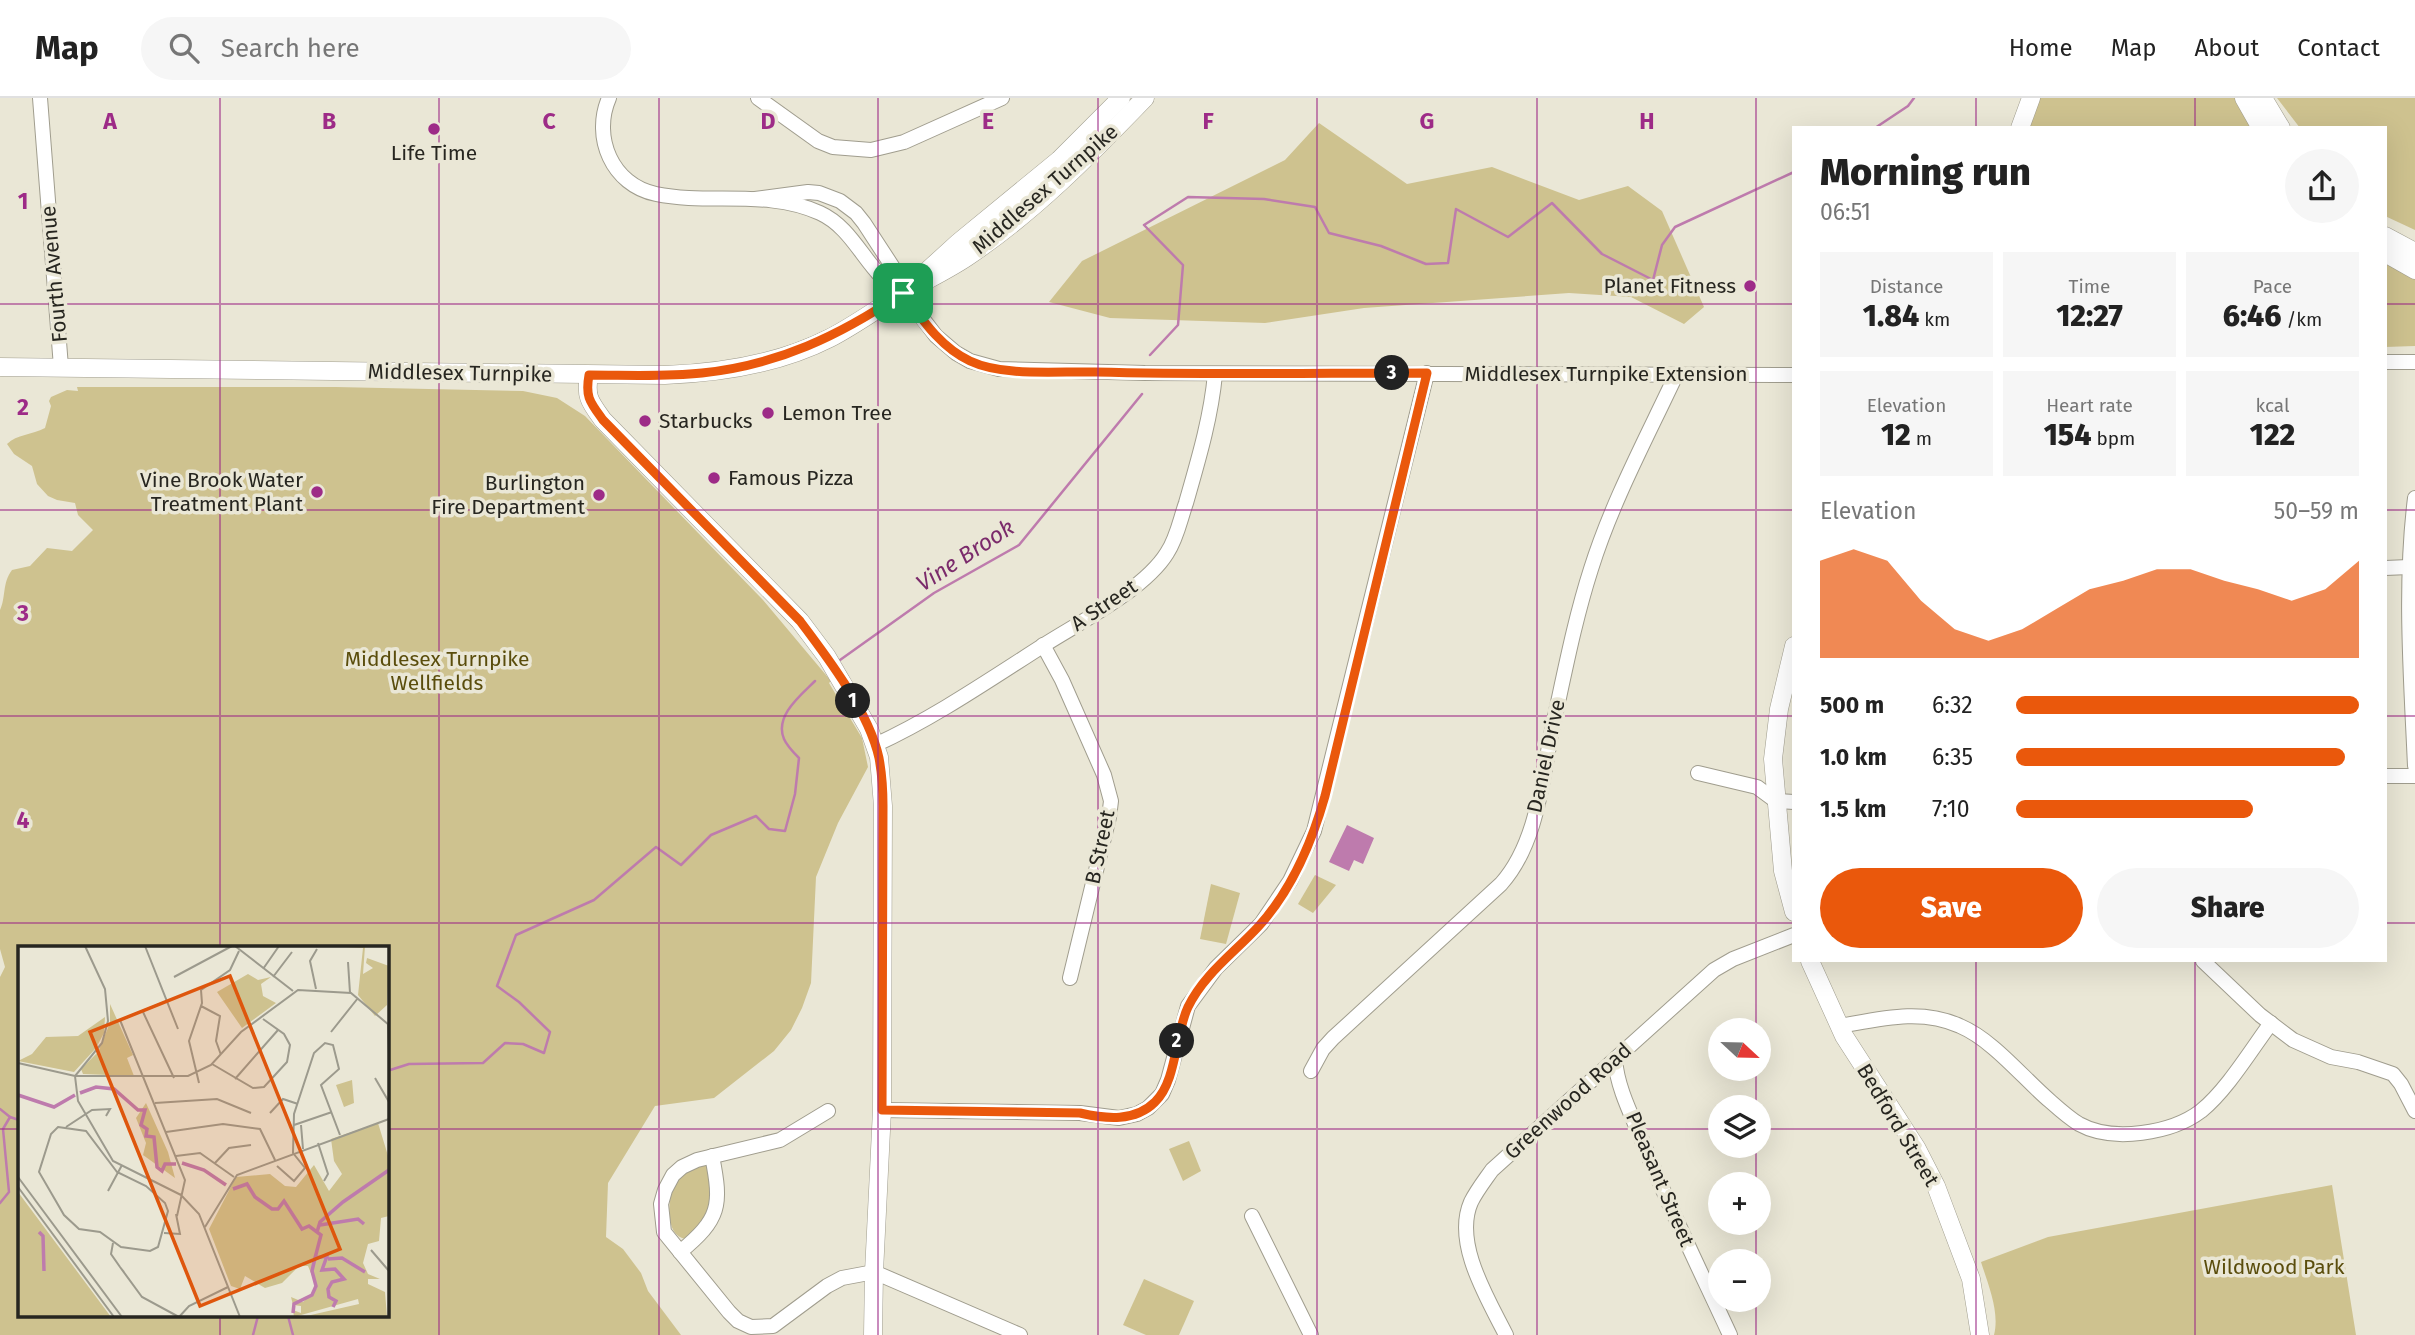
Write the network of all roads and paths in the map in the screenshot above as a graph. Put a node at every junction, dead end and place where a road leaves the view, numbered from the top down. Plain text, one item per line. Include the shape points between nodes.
1 (40, 98) edge
2 (609, 98) edge
3 (758, 98) edge
4 (1002, 98) edge
5 (1121, 98) edge
6 (1145, 98) edge
7 (2031, 98) edge
8 (2244, 98) edge
9 (2263, 98) edge
10 (2021, 126) edge
11 (2260, 126) edge
12 (2280, 126) edge
13 (2387, 237) edge
14 (2415, 252) edge
15 (2387, 254) edge
16 (2415, 270) edge
17 (903, 293) junction
18 (2387, 362) edge
19 (2415, 362) edge
20 (0, 367) edge
21 (61, 367) junction
22 (1427, 373) junction
23 (1215, 374) junction
24 (589, 375) junction
25 (1676, 375) junction
26 (1792, 375) edge
27 (2415, 498) edge
28 (2409, 567) junction
29 (2387, 568) edge
30 (1044, 645) junction
31 (1792, 654) edge
32 (875, 745) junction
33 (2415, 766) edge
34 (1698, 773) dead end
35 (2387, 776) edge
36 (2415, 776) edge
37 (1785, 801) edge
38 (1792, 905) edge
39 (1792, 936) edge
40 (1810, 962) edge
41 (2204, 962) edge
42 (1070, 978) dead end
43 (2271, 1023) junction
44 (1840, 1026) junction
45 (1615, 1059) junction
46 (1311, 1071) dead end
47 (882, 1110) junction
48 (828, 1111) dead end
49 (2415, 1111) edge
50 (712, 1156) junction
51 (1252, 1216) dead end
52 (680, 1252) junction
53 (874, 1272) junction
54 (873, 1335) edge
55 (1020, 1335) edge
56 (1311, 1335) edge
57 (1506, 1335) edge
58 (1730, 1335) edge
59 (1980, 1335) edge

1 - 21 street, Fourth Avenue
2 - 17 street, Middlesex Turnpike Extension via 602,137 611,161 630,181 667,195 799,205 832,220 883,279
3 - 4 street via 818,141 872,150 904,142
5 - 17 main road, Middlesex Turnpike via 1059,160
6 - 17 main road, Middlesex Turnpike via 1014,221 969,256
7 - 10 main road
8 - 11 main road
9 - 12 main road
13 - 14 main road
15 - 16 main road
17 - 23 street, Middlesex Turnpike Extension via 946,345 984,366
17 - 24 main road, Middlesex Turnpike via 827,339 755,364 701,373
18 - 19 street
20 - 21 main road, Middlesex Turnpike
21 - 24 main road, Middlesex Turnpike
22 - 23 street, Middlesex Turnpike Extension
22 - 25 street, Middlesex Turnpike Extension
22 - 47 street via 1314,831 1290,881 1261,924 1216,968 1188,1006 1162,1094 1148,1108 1119,1118 1080,1113
23 - 30 street, A Street via 1196,466 1167,554 1134,587
24 - 32 main road via 590,402 603,420 800,621 839,677
25 - 26 street, Middlesex Turnpike Extension
25 - 46 street, Daniel Drive via 1597,550 1574,626 1539,793 1519,858 1501,884 1333,1038
27 - 28 street
28 - 29 street
28 - 33 street
30 - 32 street, A Street via 925,720
30 - 42 street, B Street via 1104,775 1111,801
31 - 37 main road via 1773,759
32 - 47 main road via 883,806
34 - 37 street
35 - 36 street
37 - 38 main road via 1783,871
39 - 45 street, Greenwood Road via 1713,971
40 - 44 main road, Bedford Street
41 - 43 street
43 - 44 street via 2202,1110 2174,1125 2138,1133 2080,1124 1975,1034 1943,1019 1912,1015
43 - 49 street via 2304,1046 2393,1074
44 - 59 main road, Bedford Street via 1928,1170 1970,1279
45 - 57 street, Greenwood Road via 1492,1170 1470,1204 1469,1253
45 - 58 street, Pleasant Street via 1651,1163
47 - 53 main road
48 - 50 street via 780,1140
50 - 52 street via 719,1188 717,1205 705,1229
50 - 52 street via 682,1167 665,1190 661,1204 664,1233
51 - 56 street
52 - 53 street via 729,1312 751,1327 773,1326 827,1286
53 - 54 main road
53 - 55 street

